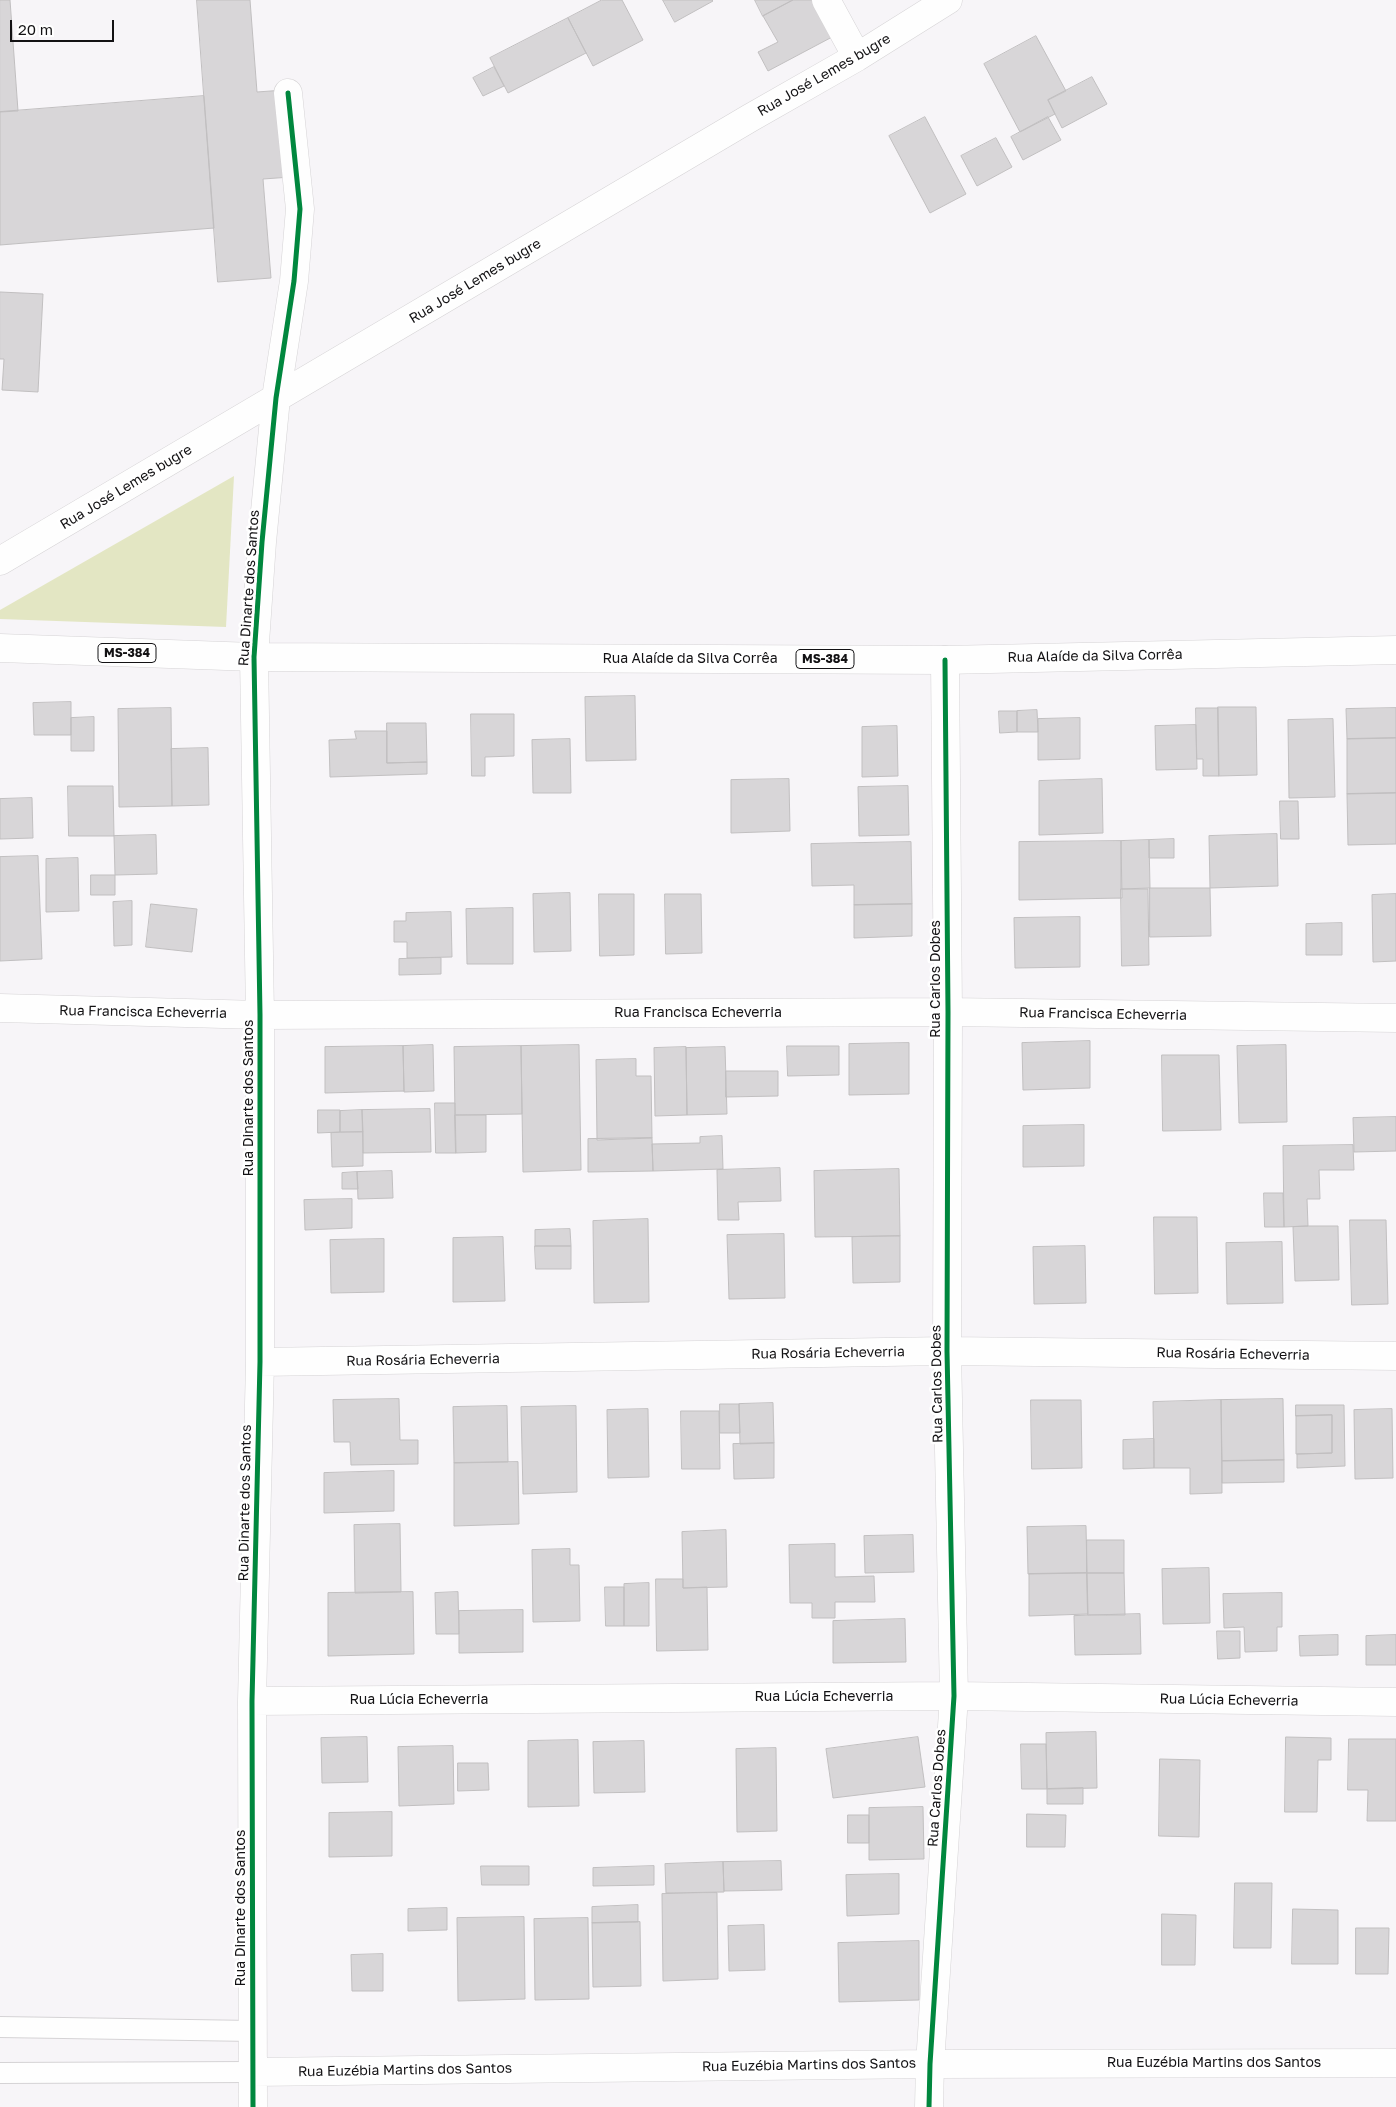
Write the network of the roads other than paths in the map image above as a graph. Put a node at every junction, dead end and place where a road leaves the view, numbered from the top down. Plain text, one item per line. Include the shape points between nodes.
1 (826, 0) edge
2 (948, 0) edge
3 (857, 57) junction
4 (288, 93) dead end
5 (276, 398) junction
6 (0, 561) edge
7 (0, 648) edge
8 (1396, 650) edge
9 (254, 656) junction
10 (945, 660) junction
11 (0, 1008) edge
12 (948, 1012) junction
13 (260, 1015) junction
14 (1396, 1018) edge
15 (947, 1351) junction
16 (1396, 1356) edge
17 (260, 1362) junction
18 (954, 1696) junction
19 (252, 1701) junction
20 (1396, 1702) edge
21 (0, 2027) edge
22 (253, 2031) junction
23 (1396, 2063) edge
24 (930, 2064) junction
25 (253, 2072) junction
26 (0, 2073) edge
27 (253, 2107) edge
28 (929, 2107) edge

1 - 3 street
2 - 3 street, Rua José Lemes bugre
3 - 5 street, Rua José Lemes bugre
4 - 5 street, Rua Dinarte dos Santos via 300,209 294,281
5 - 6 street, Rua José Lemes bugre
5 - 9 street, Rua Dinarte dos Santos
7 - 9 street, MS-384
8 - 10 street, Rua Alaíde da Silva Corrêa / MS-384
9 - 10 street, Rua Alaíde da Silva Corrêa / MS-384
9 - 13 street, Rua Dinarte dos Santos
10 - 12 street, Rua Carlos Dobes
11 - 13 street, Rua Francisca Echeverria
12 - 13 street, Rua Francisca Echeverria
12 - 14 street, Rua Francisca Echeverria
12 - 15 street, Rua Carlos Dobes
13 - 17 street, Rua Dinarte dos Santos
15 - 16 street, Rua Rosária Echeverria
15 - 17 street, Rua Rosária Echeverria
15 - 18 street, Rua Carlos Dobes
17 - 19 street, Rua Dinarte dos Santos
18 - 19 street, Rua Lúcia Echeverria
18 - 20 street, Rua Lúcia Echeverria
18 - 24 street, Rua Carlos Dobes
19 - 22 street, Rua Dinarte dos Santos
21 - 22 lane
22 - 25 street, Rua Dinarte dos Santos
23 - 24 street, Rua Euzébia Martins dos Santos
24 - 25 street, Rua Euzébia Martins dos Santos
24 - 28 street, Rua Carlos Dobes
25 - 26 lane
25 - 27 street, Rua Dinarte dos Santos

